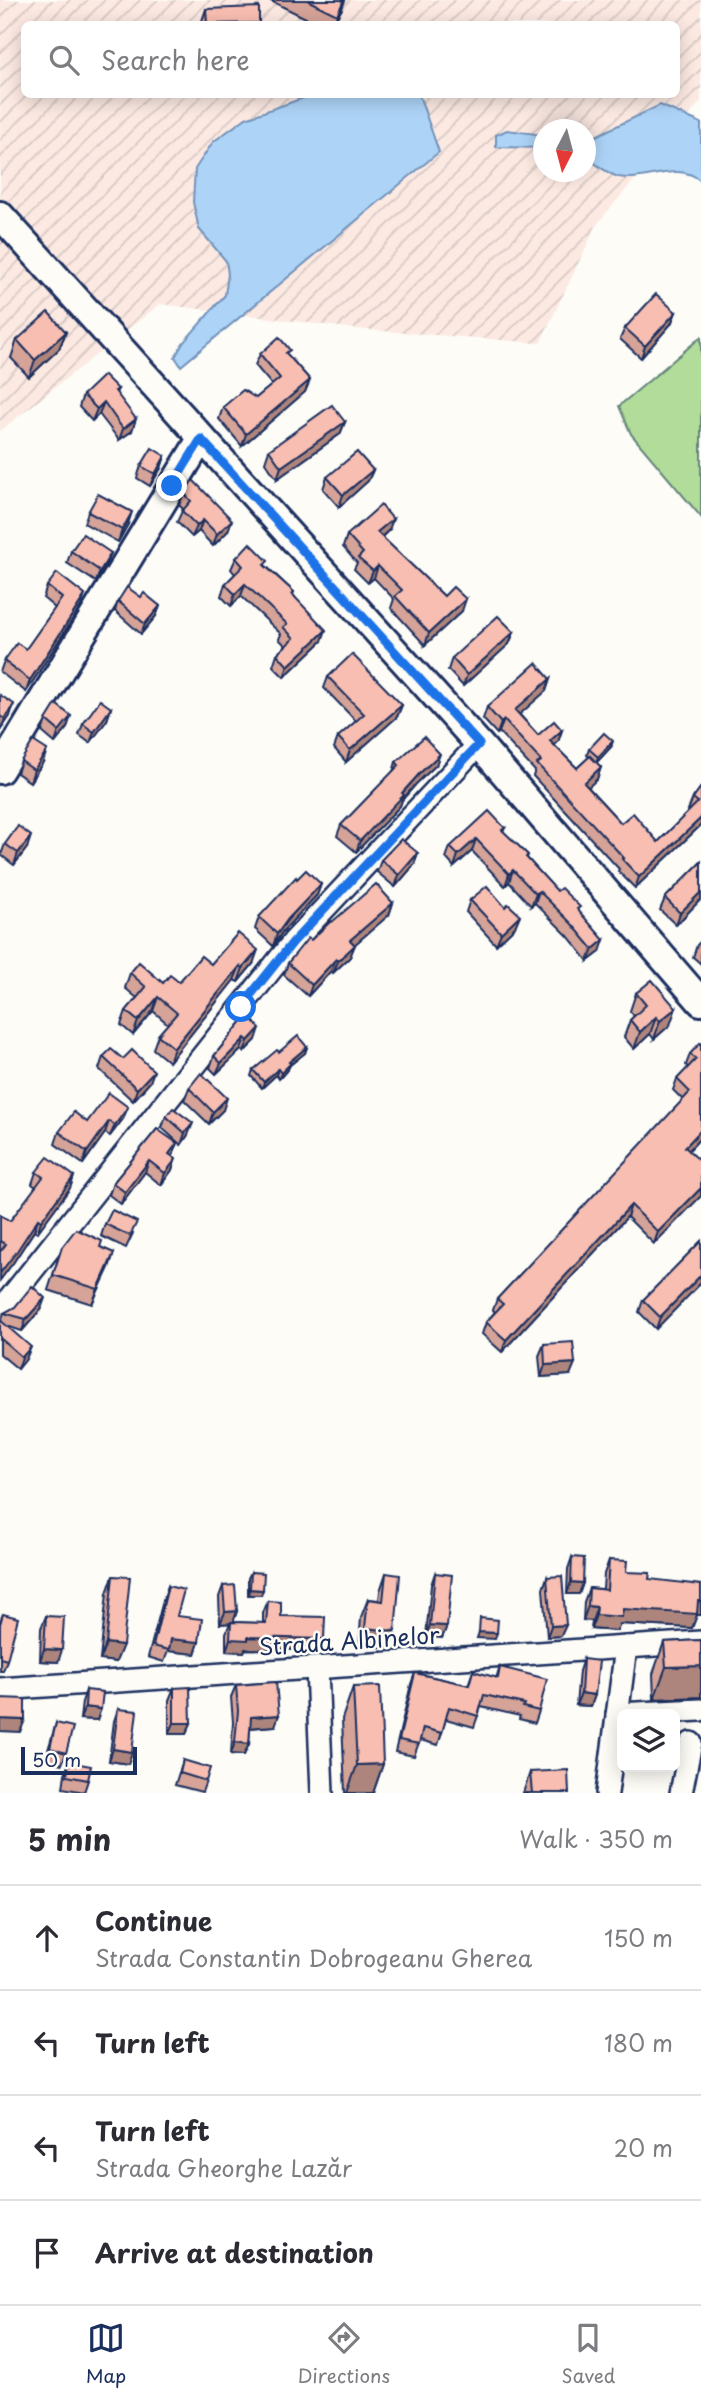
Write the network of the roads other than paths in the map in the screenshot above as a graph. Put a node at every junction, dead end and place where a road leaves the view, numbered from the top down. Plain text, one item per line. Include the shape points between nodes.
1 (0, 215) edge
2 (201, 439) junction
3 (479, 744) junction
4 (0, 770) edge
5 (701, 1002) edge
6 (0, 1311) edge
7 (701, 1642) edge
8 (626, 1647) junction
9 (317, 1668) junction
10 (0, 1689) edge
11 (618, 1709) edge
12 (701, 1710) edge
13 (680, 1711) edge
14 (617, 1714) edge
15 (691, 1743) dead end
16 (322, 1793) edge
17 (607, 1793) edge
18 (681, 1793) edge

1 - 2 main road
2 - 3 main road
2 - 4 main road
3 - 5 main road
3 - 6 street via 293,942
7 - 8 street, Strada Albinelor
8 - 9 street, Strada Albinelor
8 - 11 street
9 - 10 street, Strada Albinelor
9 - 16 street
12 - 13 street
14 - 17 street
15 - 18 street

